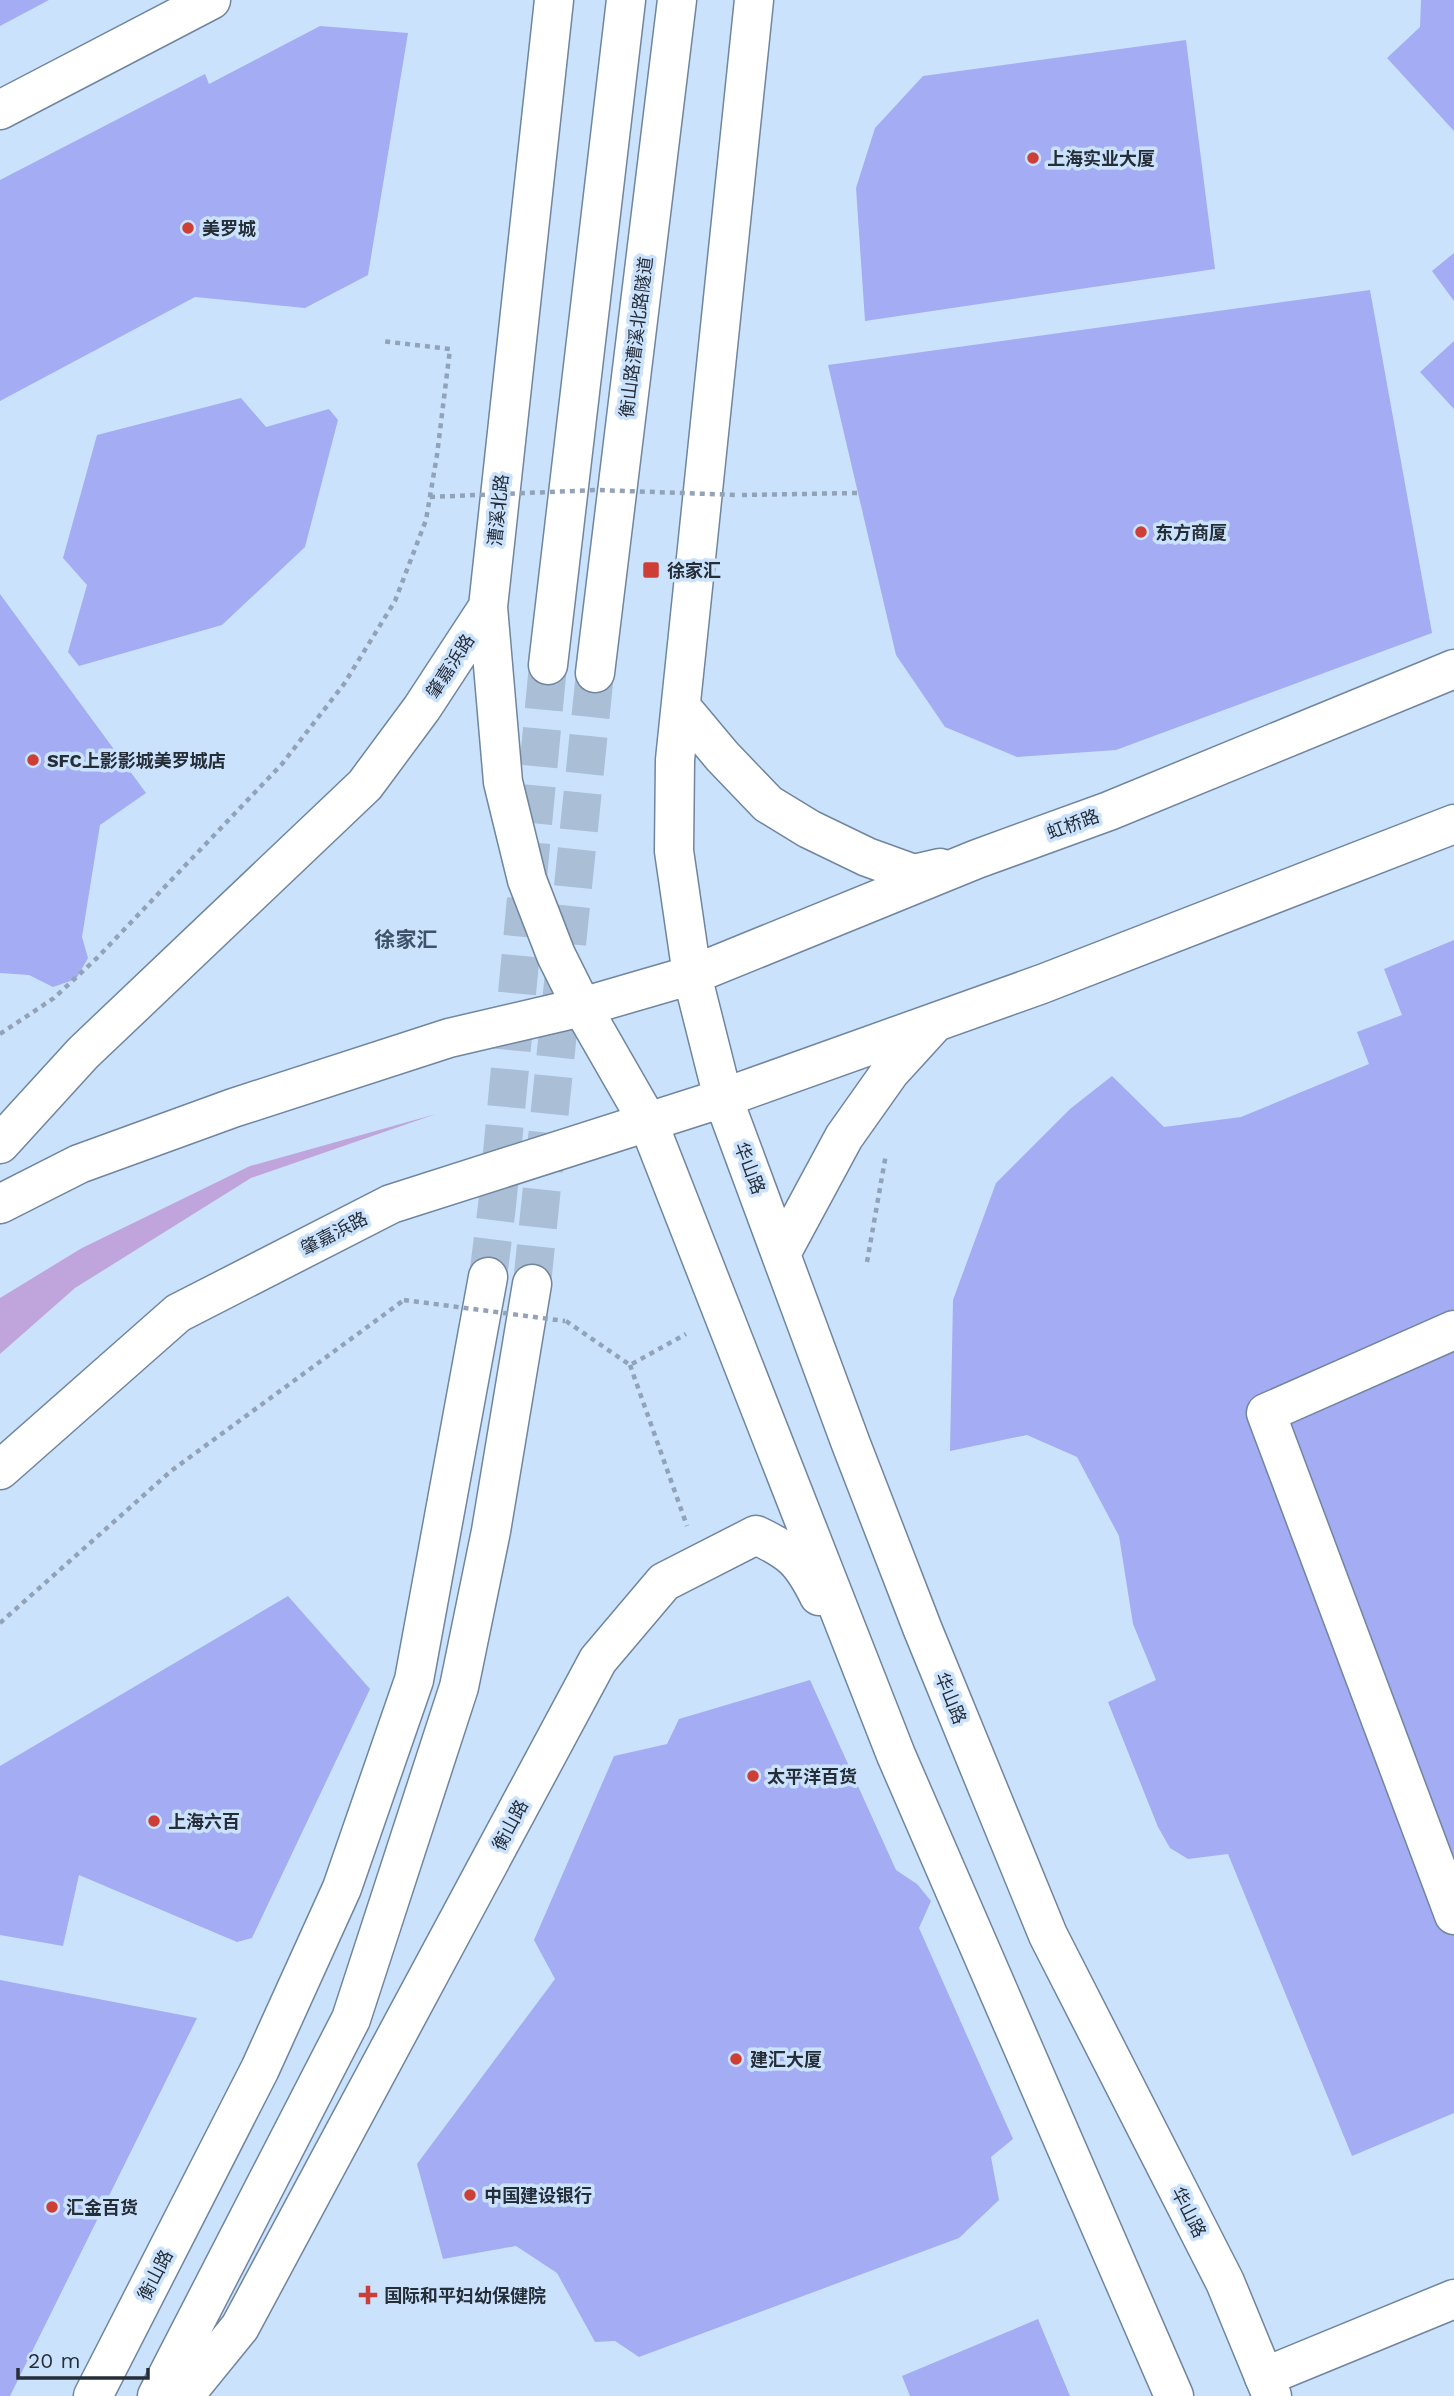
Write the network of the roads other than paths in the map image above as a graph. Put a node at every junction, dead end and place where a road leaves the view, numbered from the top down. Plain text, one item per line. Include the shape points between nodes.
1 (211, 0) edge
2 (554, 0) edge
3 (626, 0) edge
4 (677, 0) edge
5 (754, 0) edge
6 (0, 110) edge
7 (488, 607) junction
8 (548, 666) tunnel mouth
9 (1454, 669) edge
10 (595, 673) tunnel mouth
11 (681, 707) junction
12 (1454, 824) edge
13 (978, 859) junction
14 (692, 975) junction
15 (582, 1007) junction
16 (936, 1022) junction
17 (723, 1098) junction
18 (649, 1122) junction
19 (0, 1144) edge
20 (0, 1204) edge
21 (782, 1252) junction
22 (488, 1277) tunnel mouth
23 (532, 1284) tunnel mouth
24 (1454, 1330) edge
25 (0, 1470) edge
26 (896, 1755) junction
27 (1454, 1915) edge
28 (1454, 2299) edge
29 (1268, 2387) edge
30 (93, 2396) edge
31 (158, 2396) edge
32 (184, 2396) edge
33 (1174, 2396) edge

1 - 6 main road
2 - 7 main road, 漕溪北路
3 - 8 main road
4 - 10 main road, 衡山路漕溪北路隧道
5 - 11 main road
7 - 15 main road, 漕溪北路 via 503,782 527,880
7 - 19 main road, 肇嘉浜路 via 365,785 83,1053
9 - 13 main road, 虹桥路 via 1109,811
11 - 13 main road via 768,804 809,829 915,874
11 - 14 main road via 674,851
12 - 16 main road
13 - 14 main road, 虹桥路
14 - 15 main road
14 - 17 main road, 华山路
15 - 18 main road
15 - 20 main road via 449,1038 233,1108 79,1164
16 - 17 main road
16 - 21 main road via 890,1072 844,1137
17 - 18 main road, 肇嘉浜路
17 - 21 main road, 华山路
18 - 25 main road, 肇嘉浜路 via 391,1204 178,1313
18 - 26 main road
21 - 29 main road, 华山路 via 918,1617 1048,1936 1225,2282
22 - 30 main road, 衡山路 via 414,1680 342,1888 260,2068
23 - 31 main road via 491,1531 459,1687 351,2019
24 - 27 main road via 1266,1413
26 - 32 main road, 衡山路 via 805,1568 780,1547 755,1535 664,1583 598,1660 240,2327
26 - 33 main road
28 - 29 main road

